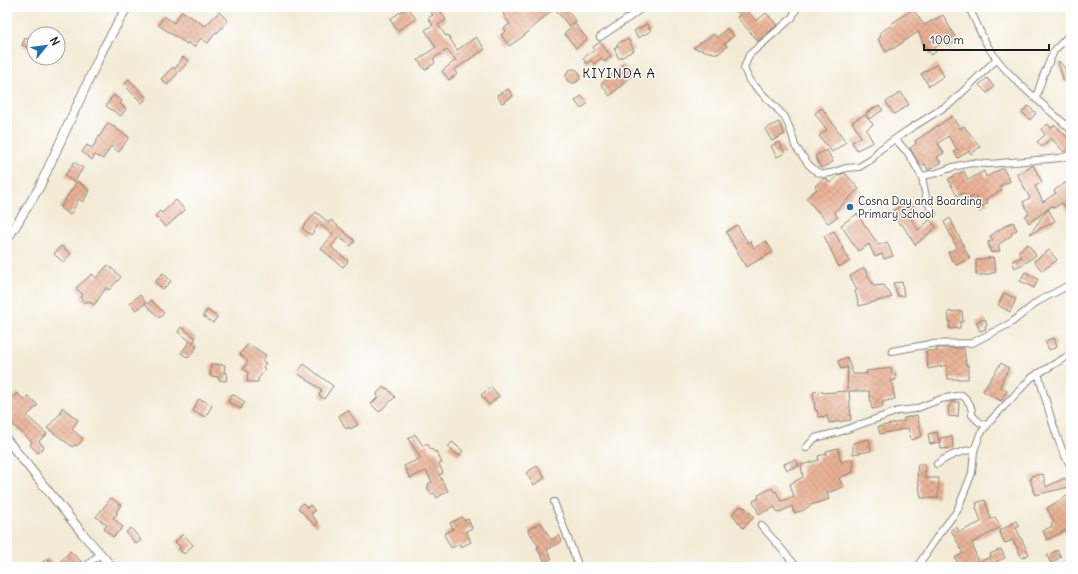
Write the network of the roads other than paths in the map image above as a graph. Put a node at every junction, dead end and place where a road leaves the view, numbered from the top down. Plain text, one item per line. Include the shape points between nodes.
1 (127, 7) edge
2 (643, 7) edge
3 (797, 7) edge
4 (969, 7) edge
5 (1071, 33) edge
6 (600, 37) dead end
7 (997, 59) junction
8 (1036, 98) junction
9 (1071, 130) edge
10 (895, 139) junction
11 (1071, 155) edge
12 (922, 177) junction
13 (932, 214) dead end
14 (7, 240) edge
15 (1071, 284) edge
16 (892, 351) dead end
17 (1071, 354) edge
18 (1038, 373) junction
19 (987, 426) junction
20 (7, 440) edge
21 (806, 448) dead end
22 (975, 449) junction
23 (937, 464) dead end
24 (1071, 465) edge
25 (554, 502) dead end
26 (761, 525) dead end
27 (100, 554) junction
28 (85, 567) edge
29 (112, 567) edge
30 (579, 567) edge
31 (797, 567) edge
32 (917, 567) edge

1 - 14 street via 103,49 39,188
2 - 6 street
3 - 10 street via 792,18 749,55 744,68 749,80 785,117 795,146 809,165 824,174 859,167
4 - 7 street via 982,36
5 - 8 street via 1054,51
7 - 8 street
7 - 10 street via 951,102
8 - 9 street
10 - 12 street via 908,153
11 - 12 street via 989,164 971,163
12 - 13 street
15 - 16 street via 1038,302 1011,323 972,343 930,344
17 - 18 street
18 - 19 street via 1023,385
18 - 24 street via 1061,447
19 - 21 street via 972,415 968,400 962,395 940,399 915,409 898,411 815,438
19 - 22 street via 980,434
20 - 27 street
22 - 23 street via 955,453
22 - 32 street via 972,473 957,511
25 - 30 street
26 - 31 street
27 - 28 street
27 - 29 street

